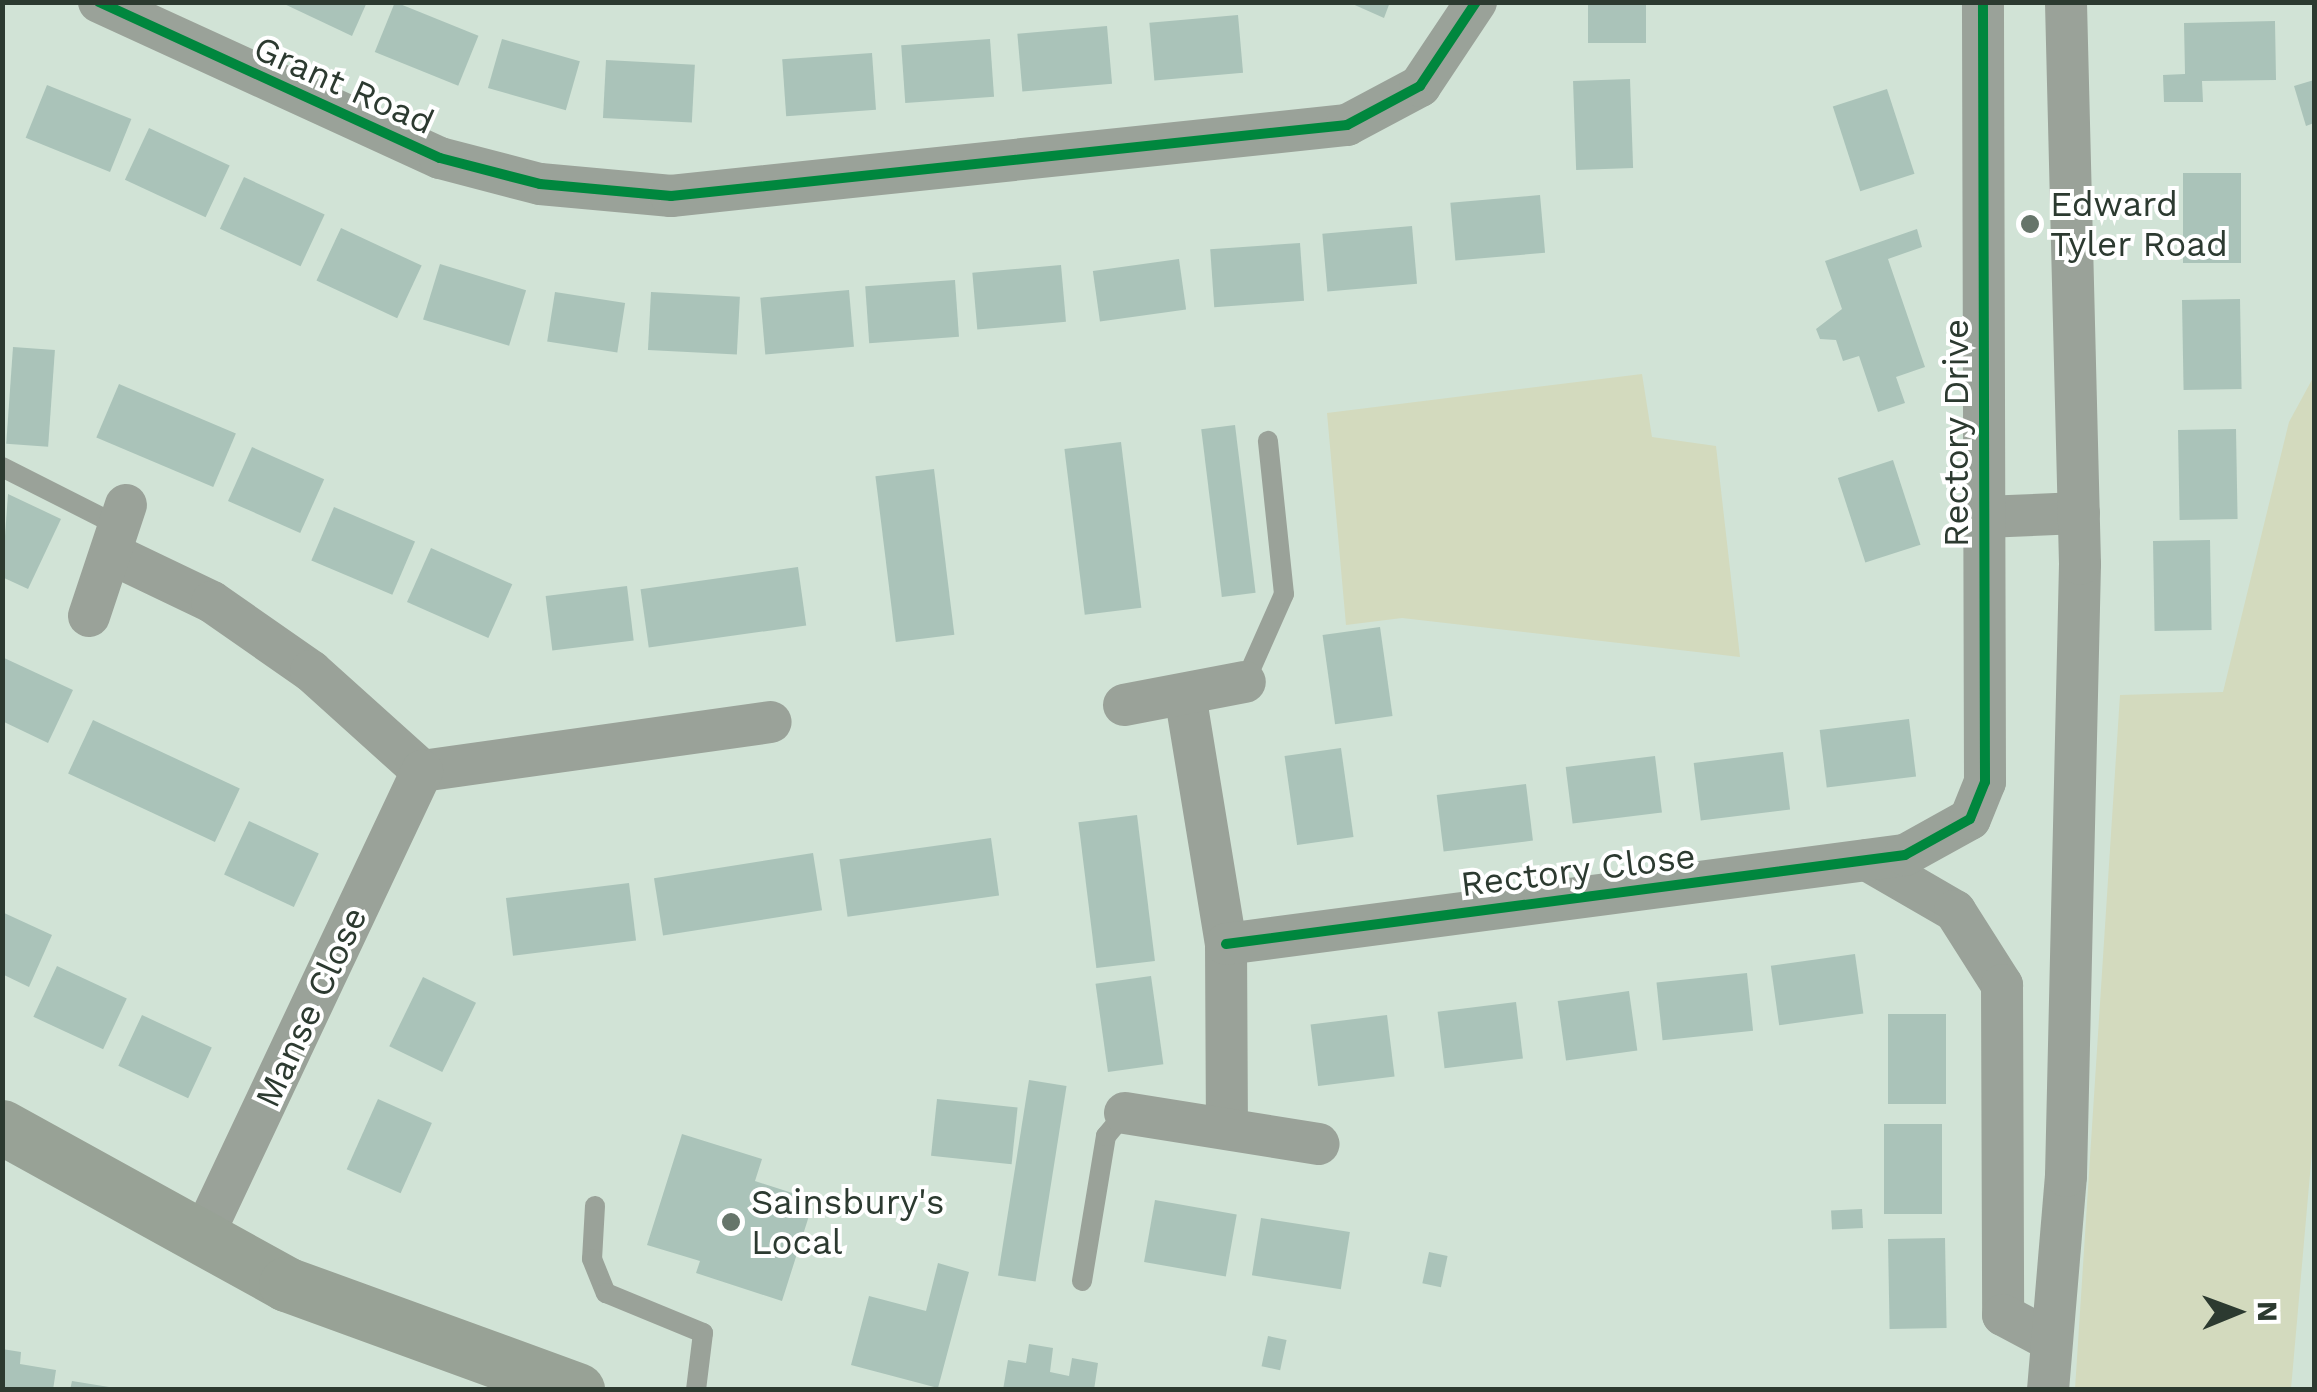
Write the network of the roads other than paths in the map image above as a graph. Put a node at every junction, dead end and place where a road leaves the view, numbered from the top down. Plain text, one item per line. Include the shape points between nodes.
1 (99, 2) edge
2 (1476, 2) edge
3 (1982, 2) edge
4 (2066, 2) edge
5 (1268, 441) dead end
6 (2, 467) edge
7 (2079, 513) junction
8 (1984, 517) junction
9 (122, 529) junction
10 (88, 616) dead end
11 (1245, 682) joint
12 (1186, 694) junction
13 (1124, 705) dead end
14 (771, 722) dead end
15 (422, 771) junction
16 (1937, 844) joint
17 (1867, 860) junction
18 (1226, 944) junction
19 (1125, 1112) joint
20 (2, 1127) edge
21 (1227, 1128) junction
22 (1319, 1144) dead end
23 (595, 1206) dead end
24 (200, 1242) junction
25 (1082, 1281) dead end
26 (2052, 1341) junction
27 (577, 1390) edge
28 (696, 1390) edge
29 (2048, 1390) edge

1 - 2 street, Grant Road via 440,158 540,184 671,196 1347,125 1420,86
3 - 8 street, Rectory Drive
4 - 7 street
5 - 11 lane via 1284,594
6 - 9 lane
7 - 8 street, Rectory Drive
7 - 26 street via 2066,1176
8 - 16 street, Rectory Drive via 1985,782 1970,819
9 - 10 street
9 - 15 street via 311,672
11 - 12 street
12 - 13 street
12 - 18 street
14 - 15 street
15 - 24 street, Manse Close
16 - 17 street, Rectory Close
17 - 18 street, Rectory Close
17 - 26 street via 1955,911 2002,984 2003,1315
18 - 21 street
19 - 21 street
19 - 25 lane via 1106,1136
20 - 24 main road
21 - 22 street
23 - 28 lane via 592,1259 606,1293 704,1333
24 - 27 main road via 369,1317
26 - 29 street

